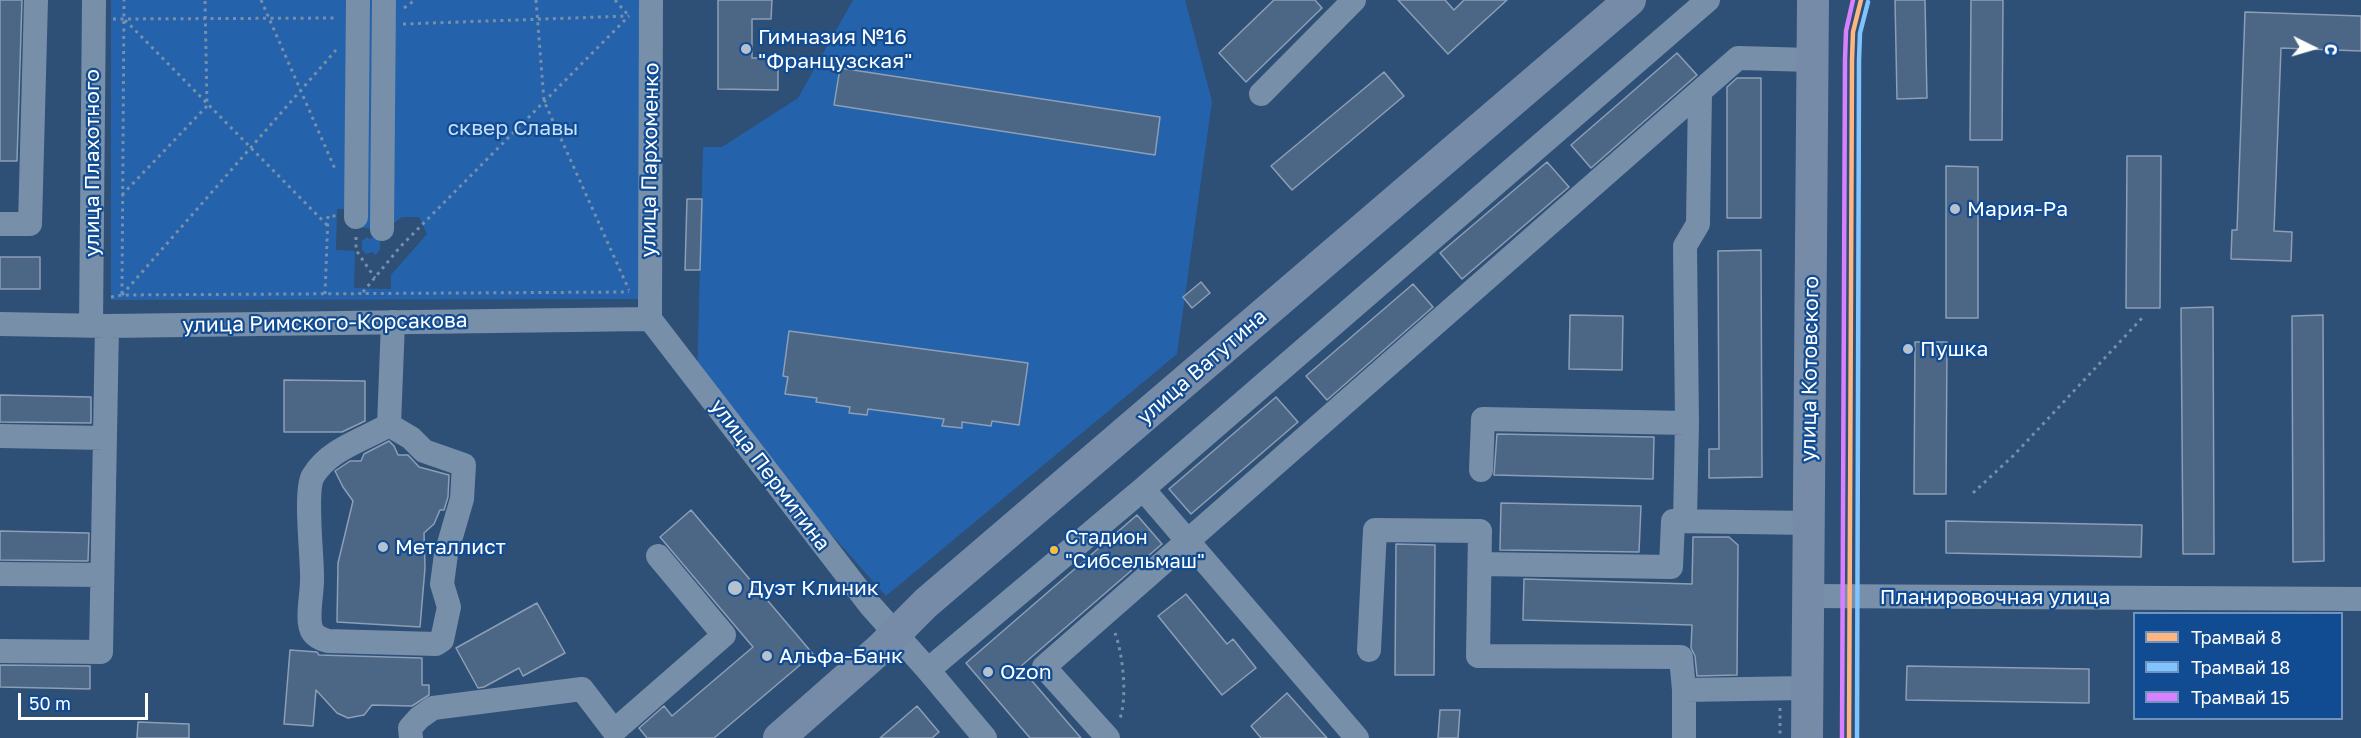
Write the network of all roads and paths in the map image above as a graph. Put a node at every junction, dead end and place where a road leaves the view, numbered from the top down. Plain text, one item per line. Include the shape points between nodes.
1 (36, 0) edge
2 (94, 0) edge
3 (124, 0) edge
4 (205, 0) edge
5 (261, 0) edge
6 (384, 0) edge
7 (536, 0) edge
8 (615, 0) edge
9 (651, 0) edge
10 (1354, 0) edge
11 (1630, 0) edge
12 (1708, 0) edge
13 (1813, 0) edge
14 (358, 14) edge
15 (629, 15) junction
16 (537, 18) junction
17 (124, 19) junction
18 (270, 19) junction
19 (111, 20) dead end
20 (205, 20) junction
21 (384, 24) junction
22 (1813, 60) junction
23 (301, 91) junction
24 (1700, 92) junction
25 (1262, 94) dead end
26 (544, 101) junction
27 (207, 106) junction
28 (252, 148) junction
29 (339, 177) dead end
30 (122, 195) junction
31 (356, 217) junction
32 (0, 224) edge
33 (328, 226) junction
34 (382, 229) dead end
35 (375, 278) junction
36 (361, 293) junction
37 (325, 294) junction
38 (122, 295) junction
39 (92, 301) junction
40 (2144, 316) dead end
41 (650, 319) junction
42 (393, 322) junction
43 (0, 324) edge
44 (99, 325) junction
45 (1687, 423) junction
46 (389, 426) junction
47 (0, 436) edge
48 (105, 438) junction
49 (1481, 470) dead end
50 (1143, 489) junction
51 (1973, 494) dead end
52 (1684, 521) junction
53 (1809, 524) junction
54 (1187, 542) junction
55 (658, 556) dead end
56 (1480, 564) junction
57 (0, 574) edge
58 (102, 575) junction
59 (1808, 596) junction
60 (2361, 599) edge
61 (1103, 615) junction
62 (896, 634) junction
63 (1369, 650) dead end
64 (0, 651) edge
65 (928, 670) junction
66 (1794, 688) junction
67 (1684, 690) junction
68 (1112, 732) edge
69 (613, 736) edge
70 (411, 738) edge
71 (779, 738) edge
72 (985, 738) edge
73 (1357, 738) edge
74 (1684, 738) edge
75 (1780, 738) edge
76 (1807, 738) edge

1 - 32 street via 30,224
2 - 39 street, улица Плахотного
3 - 17 path
4 - 20 path
5 - 18 path
6 - 21 street
7 - 16 path
8 - 15 path
9 - 41 street, улица Пархоменко
10 - 25 street
11 - 62 main road, улица Ватутина via 926,603
12 - 50 street
13 - 22 main road, улица Котовского
14 - 18 path
14 - 23 path
14 - 31 street
15 - 16 path
15 - 26 path
16 - 21 path
16 - 26 path
17 - 19 path
17 - 20 path
17 - 27 path
17 - 30 path
18 - 20 path
18 - 23 path
20 - 27 path
21 - 34 street
22 - 24 street via 1738,58
22 - 53 main road, улица Котовского
23 - 28 path
23 - 29 path
24 - 45 street via 1698,224 1685,246
24 - 54 street
26 - 35 path via 400,247
26 - 36 path via 630,292
27 - 28 path
27 - 30 path
28 - 33 path
28 - 38 path
30 - 38 path
31 - 33 path via 328,216
31 - 35 path via 356,250
33 - 37 path
35 - 36 path
36 - 37 path
37 - 38 path
38 - 39 path
39 - 44 street, улица Плахотного
40 - 51 path
41 - 42 street, улица Римского-Корсакова
41 - 62 street, улица Пермитина
42 - 44 street, улица Римского-Корсакова
42 - 46 street
43 - 44 street, улица Римского-Корсакова
44 - 48 street, улица Плахотного
45 - 49 street via 1483,419
45 - 52 street
46 - 46 street via 336,452 311,479 310,627 317,637 328,641 436,644 442,640 446,627 449,607 442,584 462,499 464,465 424,451 411,438
47 - 48 street
48 - 58 street, улица Плахотного
50 - 54 street
50 - 65 street
52 - 53 street
52 - 56 street via 1673,521 1671,567
53 - 59 main road, улица Котовского
54 - 61 street
54 - 73 street
55 - 69 street via 724,635
56 - 63 street via 1480,531 1375,530
56 - 67 street via 1478,656 1681,657
57 - 58 street
58 - 64 street, улица Плахотного via 100,652
59 - 60 street, Планировочная улица
59 - 66 main road, улица Котовского
61 - 68 path via 1113,628 1120,649 1123,703
61 - 68 street via 1044,666
62 - 65 street, улица Пермитина
62 - 71 main road, улица Ватутина
65 - 72 street, улица Пермитина
66 - 67 street
66 - 75 path
66 - 76 main road, улица Котовского
67 - 74 street
69 - 70 street via 582,689 433,708 410,728

